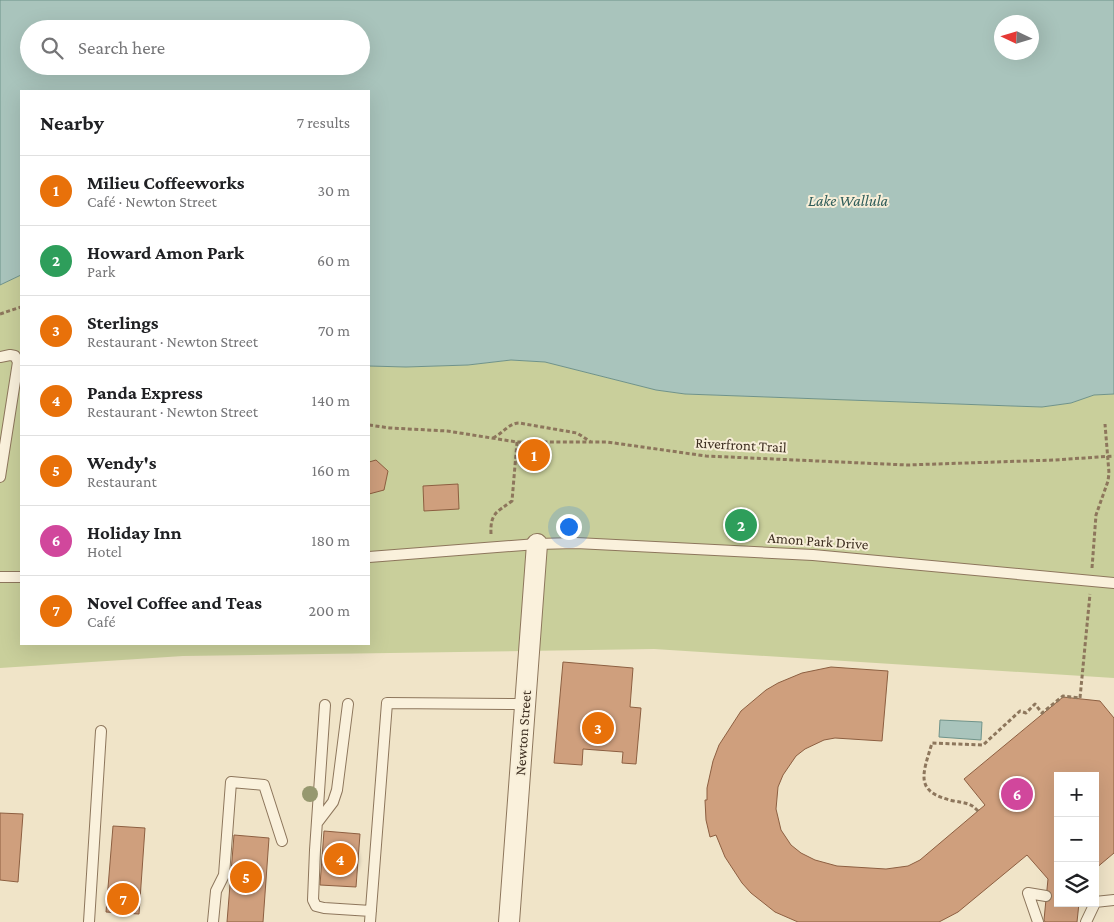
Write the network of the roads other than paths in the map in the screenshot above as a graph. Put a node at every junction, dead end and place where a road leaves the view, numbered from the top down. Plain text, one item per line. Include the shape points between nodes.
1 (0, 357) edge
2 (17, 395) edge
3 (0, 477) edge
4 (537, 544) junction
5 (370, 557) edge
6 (0, 577) edge
7 (20, 577) edge
8 (1114, 583) edge
9 (348, 704) dead end
10 (525, 704) junction
11 (325, 706) dead end
12 (101, 731) dead end
13 (317, 823) junction
14 (282, 841) dead end
15 (1046, 896) dead end
16 (1114, 900) edge
17 (1099, 902) edge
18 (1093, 907) edge
19 (371, 917) edge
20 (89, 922) edge
21 (213, 922) edge
22 (509, 922) edge
23 (1038, 922) edge
24 (1086, 922) edge

1 - 2 lane via 10,355 17,359
2 - 3 lane
4 - 5 lane, Amon Park Drive
4 - 8 lane, Amon Park Drive via 576,543 813,555
4 - 10 street, Newton Street
6 - 7 lane
9 - 13 lane via 337,790 333,802
10 - 19 lane via 387,703
10 - 22 street, Newton Street
11 - 13 lane
12 - 20 lane
13 - 19 lane via 313,900 316,906
14 - 21 lane via 264,785 231,782 224,875 216,891
15 - 23 lane via 1028,893
16 - 17 lane
18 - 24 lane

